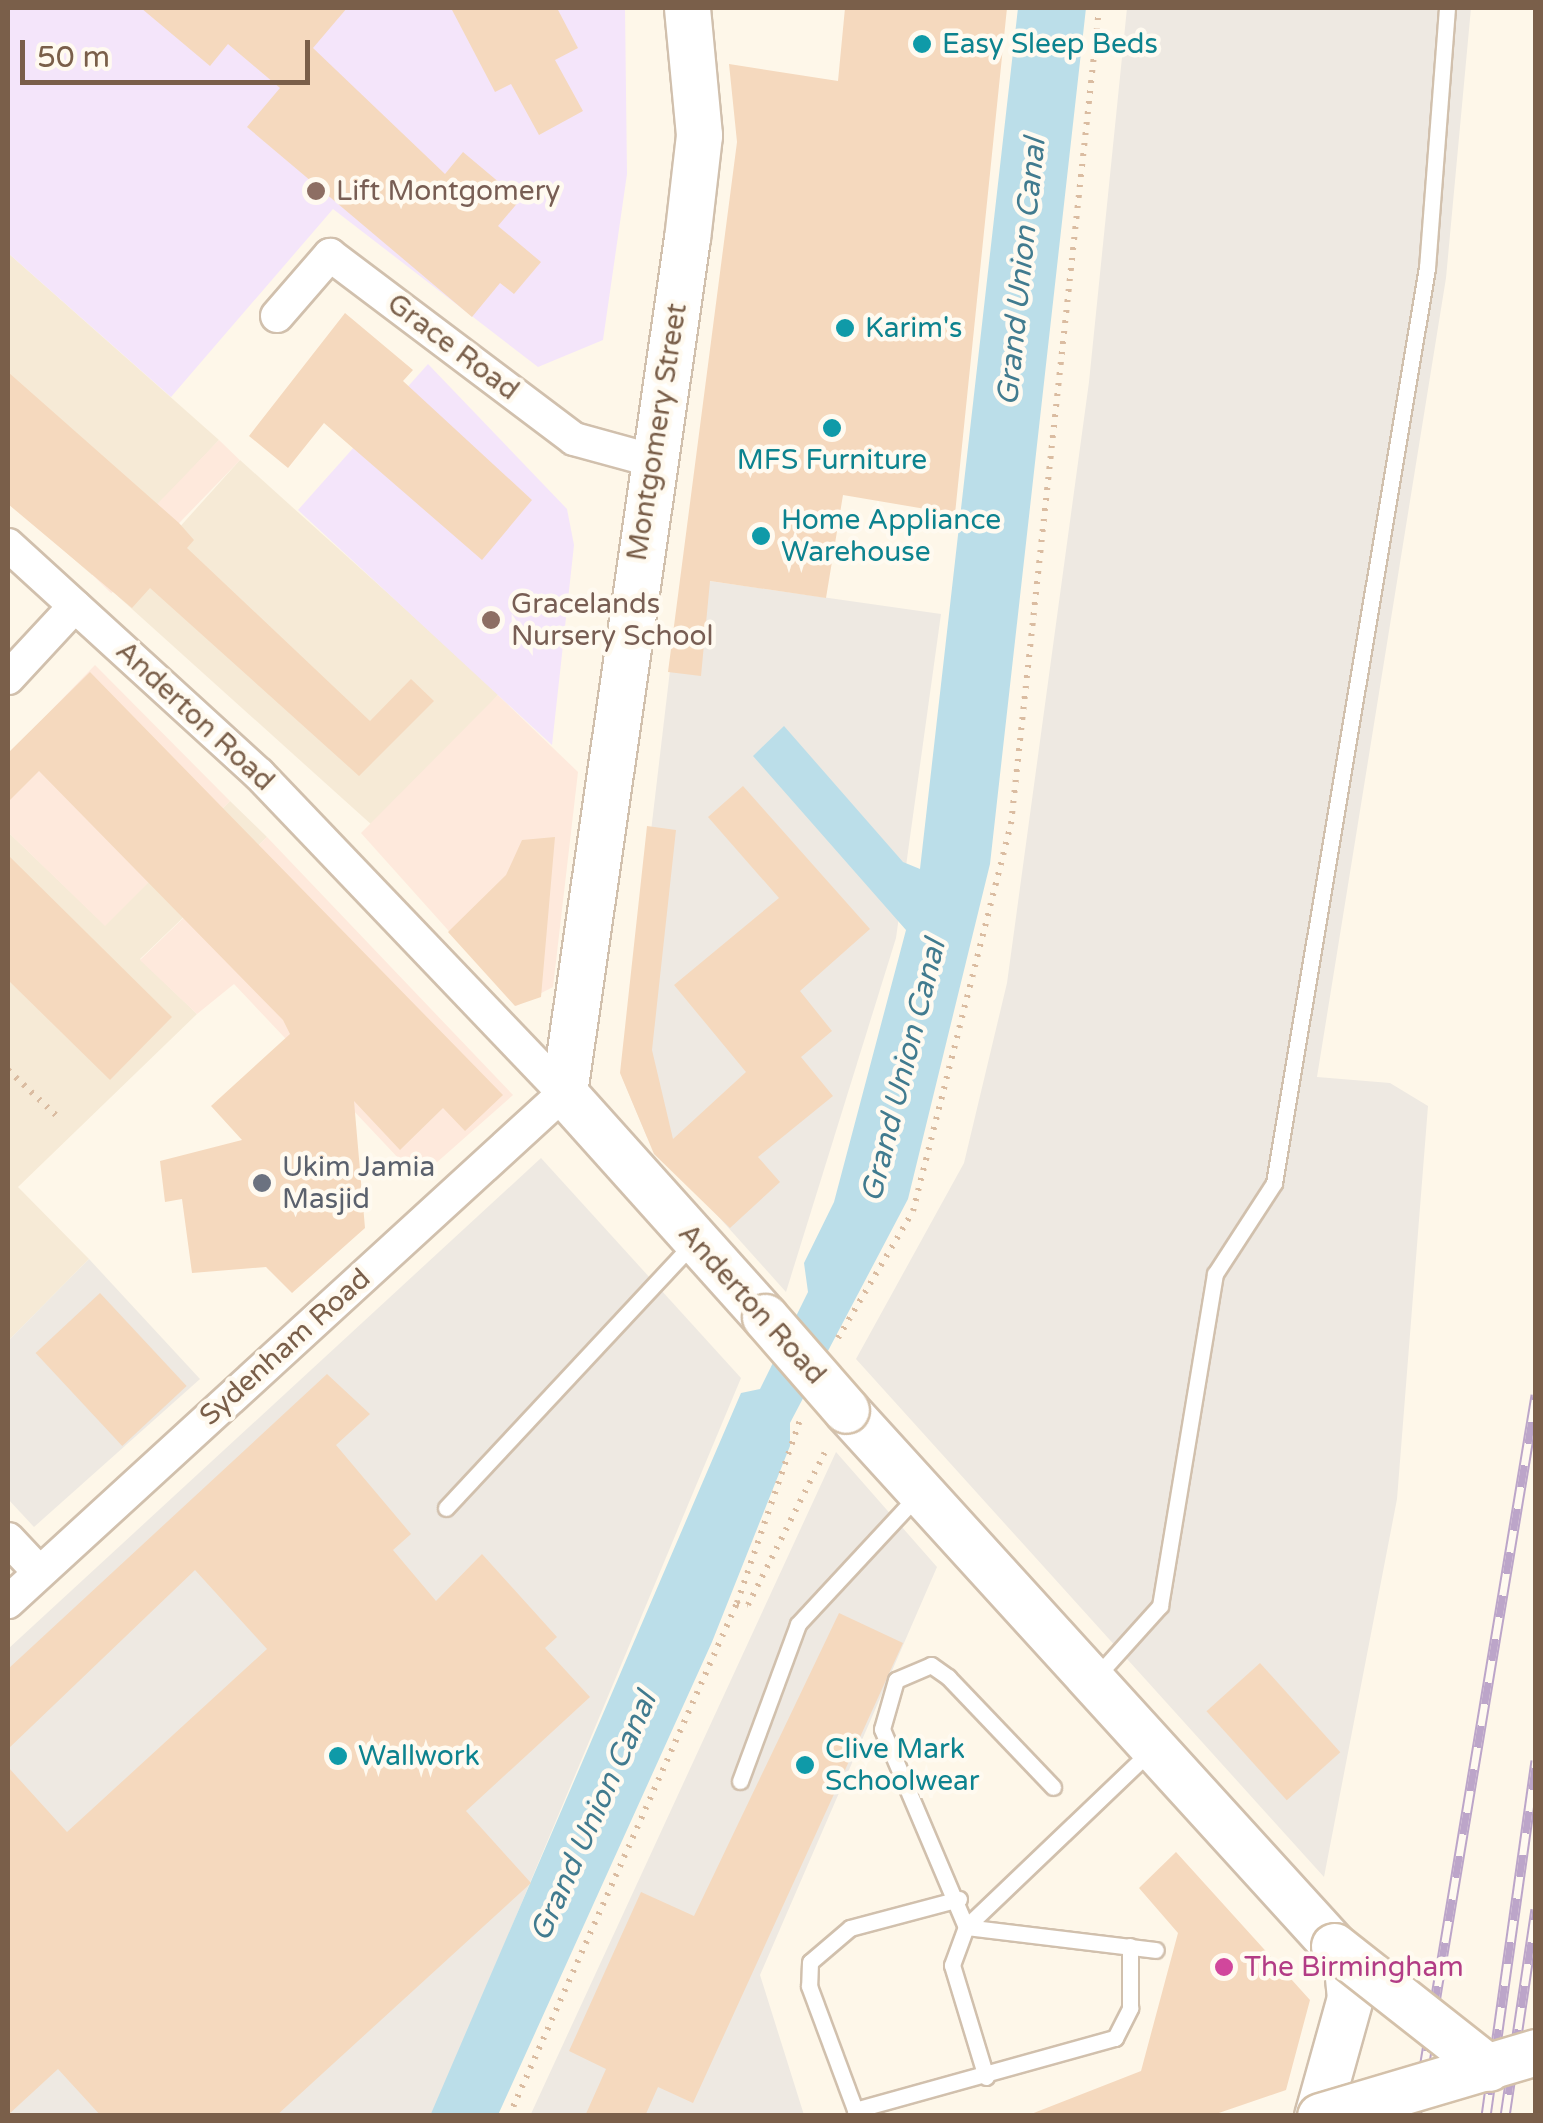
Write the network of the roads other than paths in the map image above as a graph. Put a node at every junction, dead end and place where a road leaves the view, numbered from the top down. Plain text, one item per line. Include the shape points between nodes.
1 (687, 8) edge
2 (1448, 8) edge
3 (278, 316) dead end
4 (651, 460) junction
5 (8, 545) edge
6 (75, 606) junction
7 (8, 678) edge
8 (564, 1094) junction
9 (695, 1240) junction
10 (922, 1492) junction
11 (446, 1508) dead end
12 (8, 1540) edge
13 (39, 1572) junction
14 (8, 1602) edge
15 (1096, 1677) junction
16 (1156, 1744) junction
17 (740, 1780) dead end
18 (1053, 1787) dead end
19 (960, 1898) junction
20 (966, 1927) junction
21 (1130, 1946) junction
22 (1156, 1950) dead end
23 (1340, 1951) junction
24 (1536, 2052) edge
25 (1488, 2068) junction
26 (986, 2077) junction
27 (1318, 2116) edge

1 - 4 street, Montgomery Street via 699,134
2 - 15 lane via 1427,268 1274,1183 1214,1274 1160,1606
3 - 4 street, Grace Road via 330,256 574,439
4 - 8 street, Montgomery Street
5 - 6 street, Anderton Road
6 - 7 street
6 - 8 street, Anderton Road via 259,774
8 - 9 street, Anderton Road
8 - 13 street, Sydenham Road
9 - 10 street, Anderton Road, bridge via 764,1318 826,1409
9 - 11 lane
10 - 15 street, Anderton Road
10 - 17 lane via 798,1624
12 - 13 street
13 - 14 street, Sydenham Road
15 - 16 street, Anderton Road
16 - 20 lane
16 - 23 street, Anderton Road
18 - 19 lane via 932,1666 896,1680 882,1728
19 - 20 lane
19 - 26 lane via 834,1936 810,1962 809,1986 855,2110
20 - 21 lane
20 - 26 lane via 952,1965
21 - 22 lane
21 - 26 lane via 1130,2008 1115,2038
23 - 25 street, Anderton Road, bridge
23 - 27 street via 1350,1998
24 - 25 street, bridge
25 - 27 street, bridge

